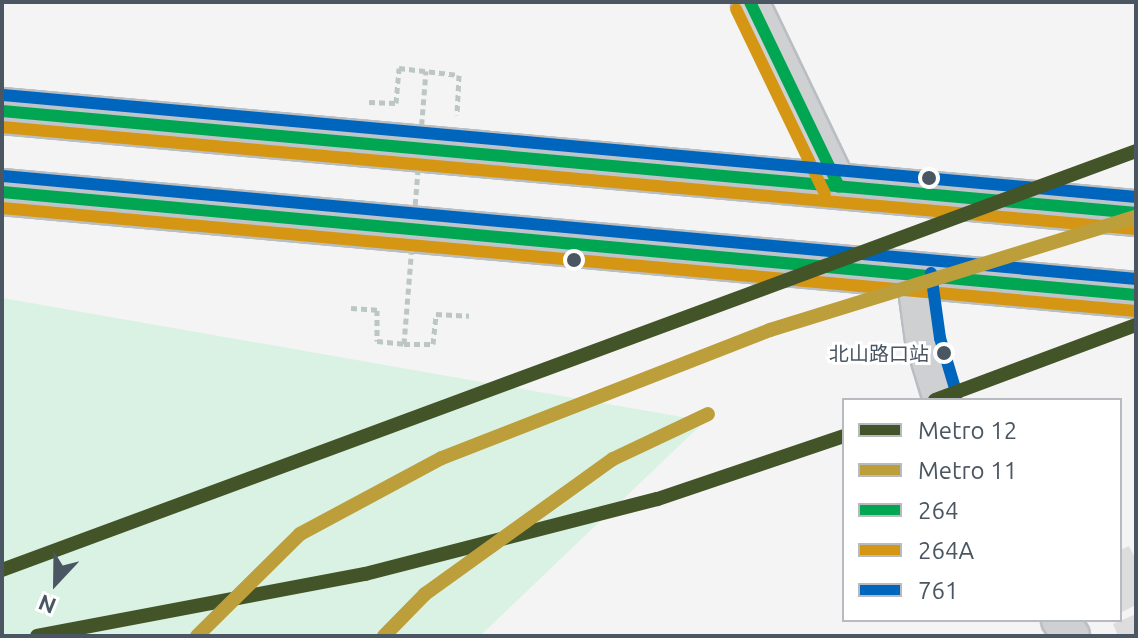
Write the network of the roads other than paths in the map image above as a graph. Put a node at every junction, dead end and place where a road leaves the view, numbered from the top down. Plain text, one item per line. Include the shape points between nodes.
1 (750, 2) edge
2 (2, 111) edge
3 (839, 187) junction
4 (2, 192) edge
5 (1136, 213) edge
6 (915, 275) junction
7 (1136, 295) edge
8 (941, 398) edge

1 - 3 street
2 - 3 highway
3 - 5 highway
4 - 6 highway
6 - 7 highway
6 - 8 street via 924,341

